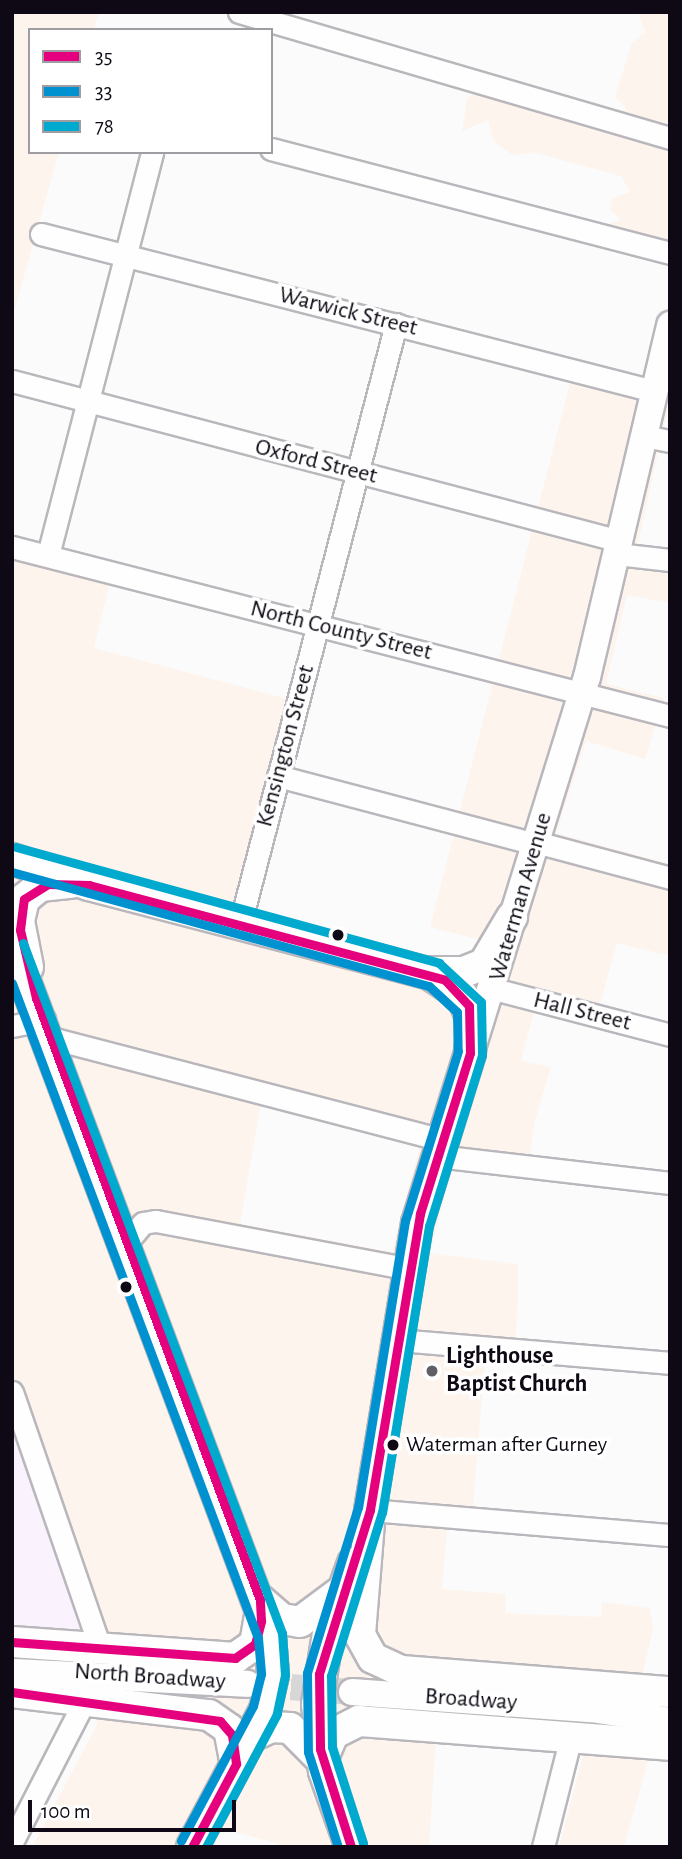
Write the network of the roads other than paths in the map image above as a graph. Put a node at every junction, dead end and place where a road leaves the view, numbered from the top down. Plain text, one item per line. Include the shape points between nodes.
1 (239, 12) edge
2 (670, 138) edge
3 (273, 150) edge
4 (151, 154) edge
5 (41, 234) dead end
6 (670, 253) edge
7 (126, 254) junction
8 (396, 324) junction
9 (670, 325) edge
10 (12, 382) edge
11 (654, 391) junction
12 (87, 403) junction
13 (657, 438) edge
14 (357, 473) junction
15 (12, 547) edge
16 (618, 547) junction
17 (48, 555) junction
18 (670, 560) edge
19 (317, 625) junction
20 (582, 693) junction
21 (670, 716) edge
22 (278, 776) junction
23 (535, 843) junction
24 (12, 859) edge
25 (670, 878) edge
26 (89, 885) junction
27 (512, 917) junction
28 (240, 924) junction
29 (12, 947) edge
30 (425, 972) junction
31 (494, 989) junction
32 (44, 1019) junction
33 (12, 1026) edge
34 (670, 1035) edge
35 (470, 1053) junction
36 (440, 1148) junction
37 (670, 1183) edge
38 (127, 1242) junction
39 (409, 1269) junction
40 (398, 1340) junction
41 (670, 1363) edge
42 (12, 1391) edge
43 (370, 1510) junction
44 (670, 1535) edge
45 (346, 1582) junction
46 (260, 1600) junction
47 (12, 1642) edge
48 (100, 1648) junction
49 (12, 1662) edge
50 (51, 1670) junction
51 (12, 1672) edge
52 (248, 1684) tunnel mouth
53 (12, 1692) edge
54 (352, 1692) tunnel mouth
55 (670, 1692) edge
56 (83, 1704) junction
57 (670, 1708) edge
58 (591, 1709) junction
59 (670, 1721) edge
60 (252, 1736) junction
61 (571, 1736) junction
62 (670, 1745) edge
63 (322, 1760) junction
64 (236, 1764) junction
65 (12, 1842) edge
66 (192, 1847) edge
67 (351, 1847) edge
68 (543, 1847) edge

1 - 2 street
3 - 6 street
4 - 7 street
5 - 7 street, Warwick Street
7 - 8 street, Warwick Street
7 - 12 street
8 - 11 street, Warwick Street
8 - 14 street, Kensington Street
9 - 11 main road, Waterman Avenue
10 - 12 street, Oxford Street
11 - 13 main road, Waterman Avenue
12 - 14 street, Oxford Street
12 - 17 street
13 - 16 main road, Waterman Avenue
14 - 16 street, Oxford Street
14 - 19 street, Kensington Street
15 - 17 street, North County Street
16 - 18 street, Oxford Street
16 - 20 main road, Waterman Avenue
17 - 19 street, North County Street
19 - 20 street, North County Street
19 - 22 street, Kensington Street
20 - 21 street, North County Street
20 - 23 main road, Waterman Avenue
22 - 23 street
22 - 28 street, Kensington Street
23 - 25 street
23 - 27 main road, Waterman Avenue
24 - 26 highway
26 - 28 highway
26 - 32 highway via 40,886 21,906
27 - 30 highway via 484,964 457,973
27 - 31 main road, Waterman Avenue
28 - 30 highway
29 - 32 highway
30 - 35 highway via 467,1001
31 - 34 street, Hall Street
31 - 35 main road, Waterman Avenue
32 - 33 street
32 - 36 street
32 - 38 highway
35 - 36 highway, Waterman Avenue
36 - 37 street
36 - 39 highway, Waterman Avenue
38 - 39 street via 143,1223 156,1221
38 - 46 highway
39 - 40 highway, Waterman Avenue
40 - 41 street
40 - 43 highway, Waterman Avenue
42 - 48 street
43 - 44 street
43 - 45 highway
43 - 55 highway via 359,1628 365,1647 383,1665
45 - 46 highway via 306,1621 282,1619
45 - 63 highway via 319,1674
46 - 48 highway via 258,1637 241,1656
46 - 60 highway via 273,1675
47 - 48 highway
49 - 50 main road
50 - 51 main road
50 - 52 main road, North Broadway
53 - 56 highway
54 - 58 main road, Broadway
56 - 64 highway via 215,1718 232,1735
56 - 65 street
57 - 58 main road, Broadway
58 - 59 main road, Broadway
60 - 63 highway via 271,1727 290,1728
60 - 64 highway
61 - 62 highway
61 - 63 highway via 359,1721 333,1734
61 - 68 street
63 - 67 highway
64 - 66 highway

